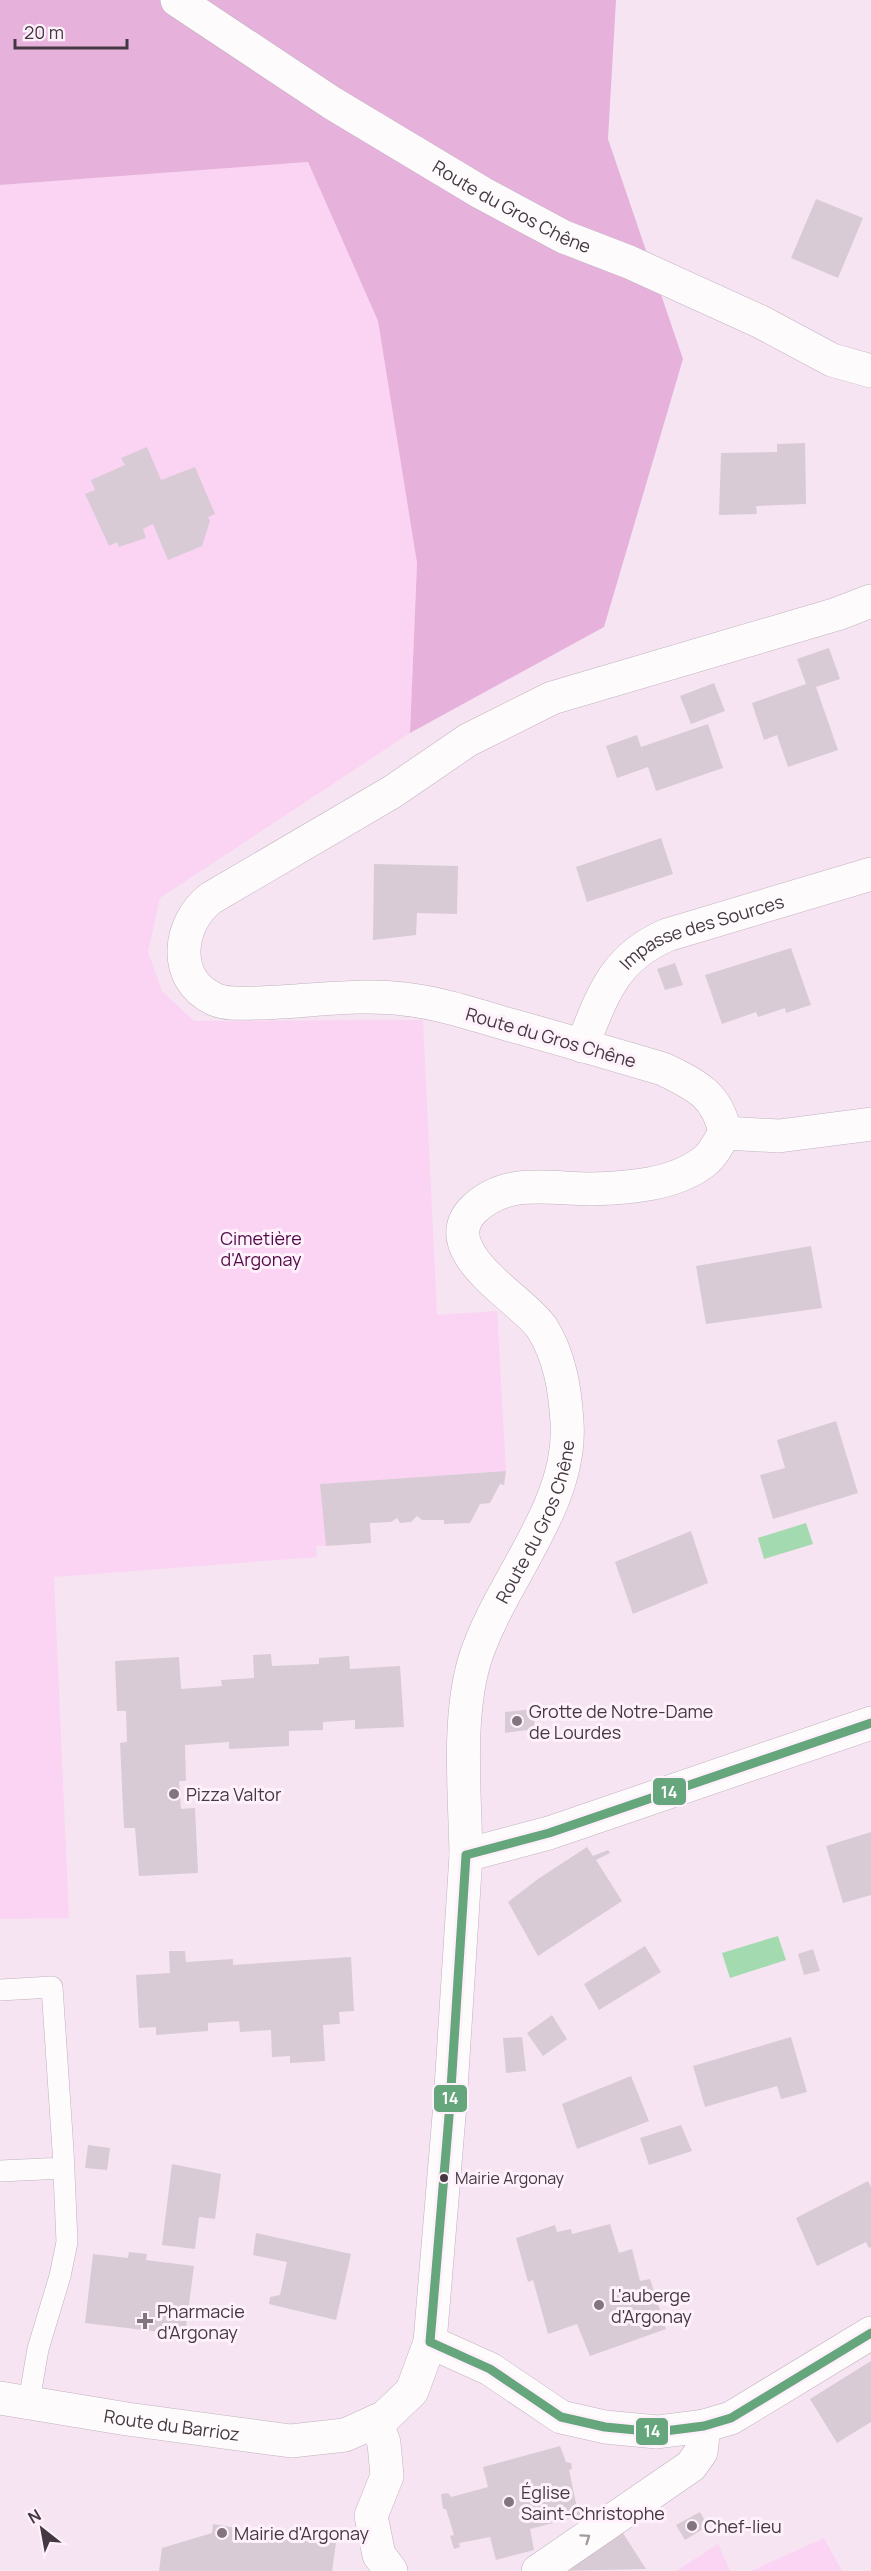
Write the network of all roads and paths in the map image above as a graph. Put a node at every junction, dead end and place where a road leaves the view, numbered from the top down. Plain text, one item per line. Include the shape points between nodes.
1 (177, 0) edge
2 (871, 370) edge
3 (871, 602) edge
4 (871, 874) edge
5 (582, 1046) junction
6 (871, 1124) edge
7 (725, 1133) junction
8 (871, 1724) edge
9 (466, 1856) junction
10 (0, 1990) edge
11 (64, 2168) junction
12 (0, 2171) edge
13 (871, 2333) edge
14 (430, 2342) junction
15 (14, 2399) edge
16 (376, 2421) junction
17 (704, 2426) junction
18 (391, 2571) edge
19 (538, 2571) edge

1 - 2 street, Route du Gros Chêne via 332,103 564,237 761,322 832,360
3 - 5 street, Route du Gros Chêne via 552,698 512,716 211,898 194,914 184,938 183,956 189,975 216,1000 267,1003 373,996 404,999 439,1004
4 - 5 street, Impasse des Sources via 645,945 627,959 611,982
5 - 7 street, Route du Gros Chêne via 663,1069 688,1081 710,1097 721,1114
6 - 7 street via 779,1136
7 - 9 street, Route du Gros Chêne via 706,1161 680,1175 648,1184 613,1187 516,1188 492,1195 472,1210 464,1227 466,1250 541,1326 558,1359 568,1425 566,1456 557,1489 488,1623 475,1660 466,1699
8 - 9 street via 549,1833
9 - 14 street, Route du Gros Chêne
10 - 11 lane via 52,1987
11 - 12 lane
11 - 15 lane via 66,2242 60,2276 38,2349
13 - 17 street via 732,2418
14 - 16 street, Route du Barrioz via 412,2391
14 - 17 street via 490,2369 561,2417 605,2427 657,2432
15 - 16 street, Route du Barrioz via 127,2419 291,2440 345,2435
16 - 18 street via 384,2443 387,2476 371,2516 379,2555
19 -> 17 street via 691,2466 701,2452

